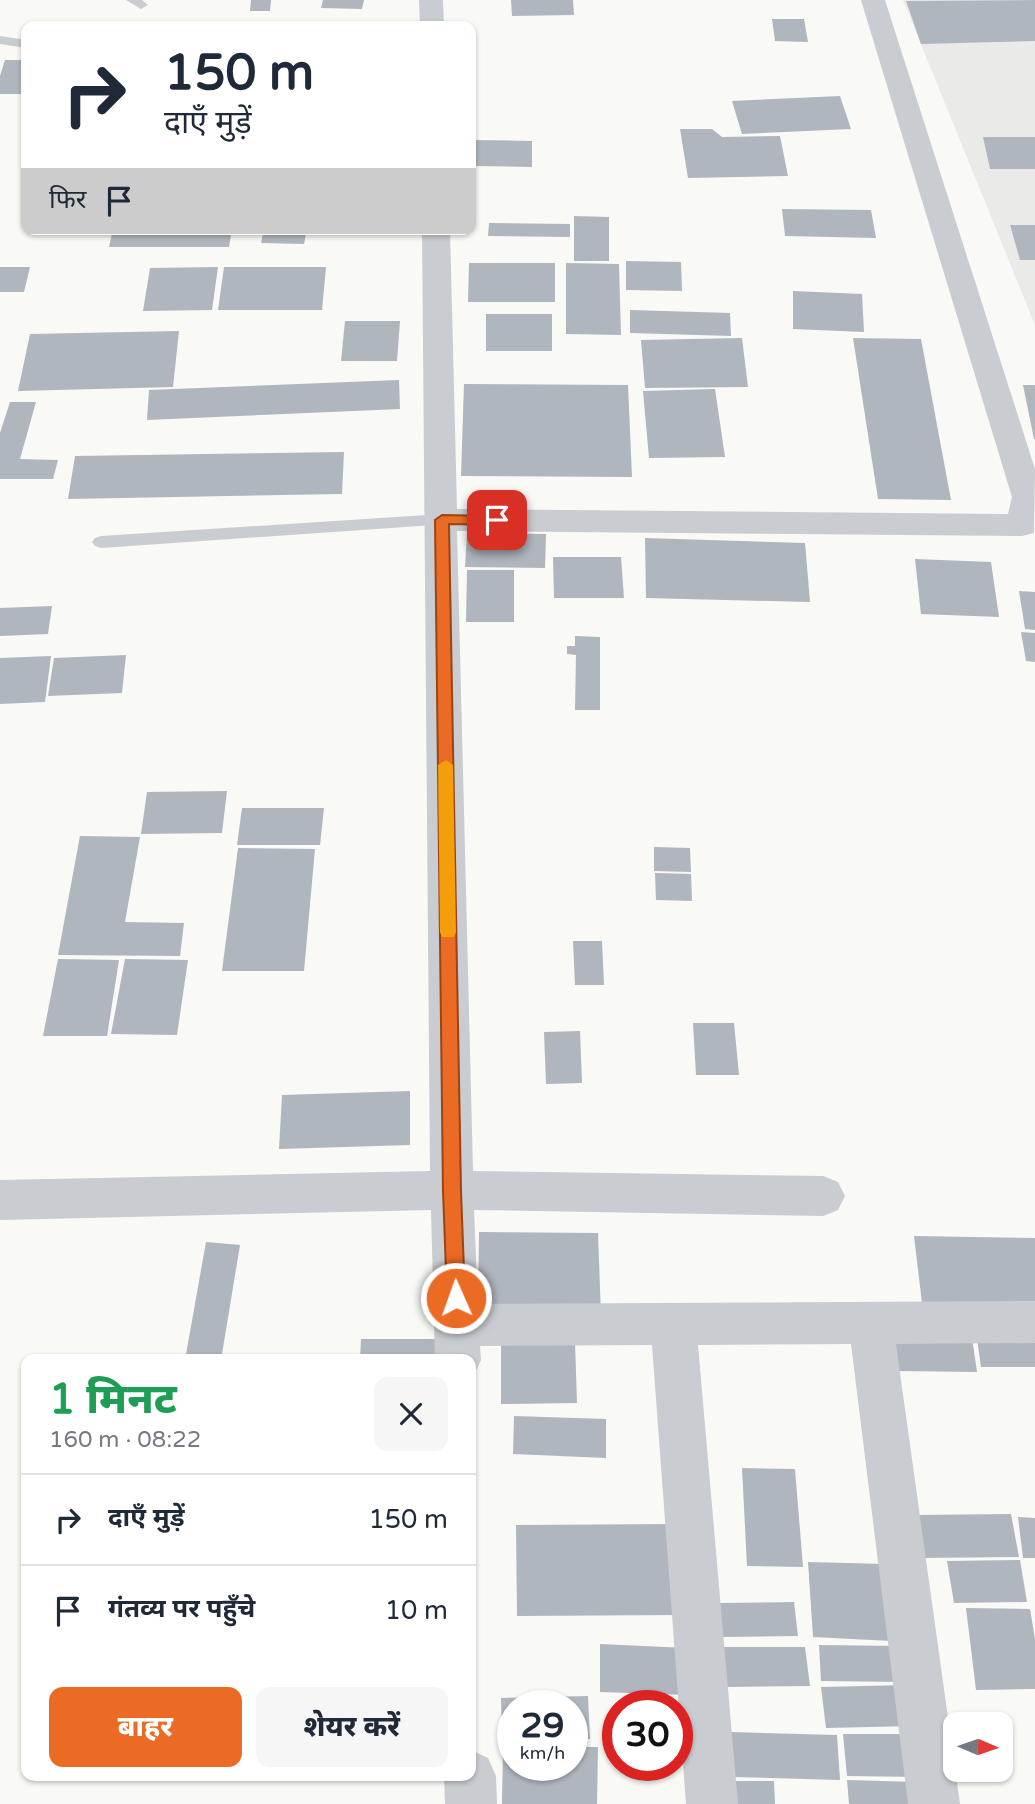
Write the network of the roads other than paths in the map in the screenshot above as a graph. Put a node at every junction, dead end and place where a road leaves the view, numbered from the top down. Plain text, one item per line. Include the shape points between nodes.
1 (431, 0) edge
2 (873, 0) edge
3 (432, 21) edge
4 (0, 40) edge
5 (21, 43) edge
6 (436, 235) edge
7 (1030, 512) edge
8 (442, 520) junction
9 (101, 542) dead end
10 (452, 1191) junction
11 (823, 1196) dead end
12 (0, 1200) edge
13 (673, 1322) junction
14 (1035, 1322) edge
15 (871, 1324) junction
16 (458, 1342) edge
17 (470, 1781) edge
18 (471, 1804) edge
19 (712, 1804) edge
20 (934, 1804) edge

1 - 3 street
2 - 7 street
4 - 5 lane
6 - 8 street
7 - 8 street
8 - 9 lane
8 - 10 street
10 - 11 street
10 - 12 street
10 - 16 street
13 - 15 street
13 - 16 street
13 - 19 street
14 - 15 street
15 - 20 street
17 - 18 street

